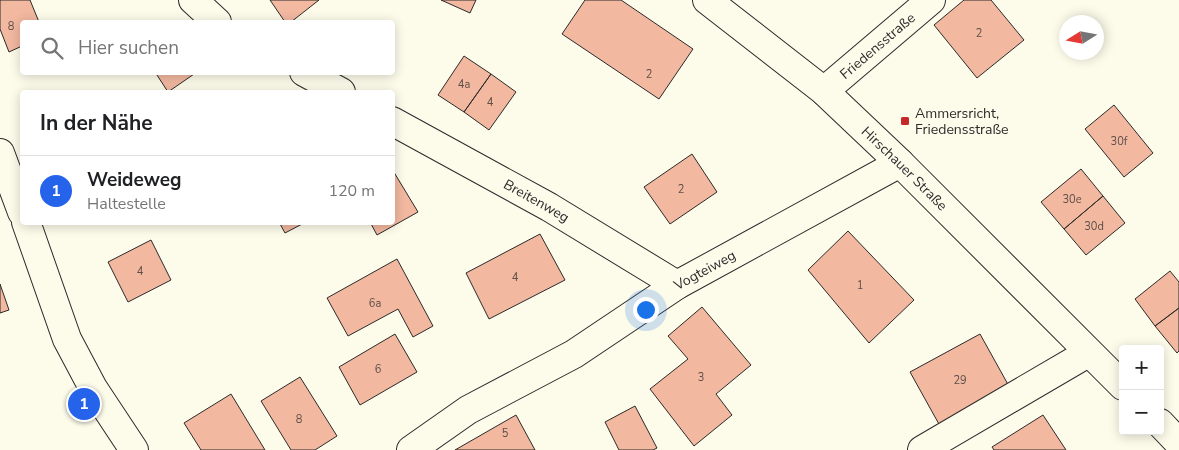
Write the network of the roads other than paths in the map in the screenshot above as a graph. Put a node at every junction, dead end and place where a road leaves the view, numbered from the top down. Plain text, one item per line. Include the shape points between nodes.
1 (192, 0) edge
2 (707, 0) edge
3 (931, 0) edge
4 (215, 20) edge
5 (310, 75) edge
6 (337, 90) edge
7 (824, 91) junction
8 (395, 123) edge
9 (0, 153) edge
10 (900, 163) junction
11 (20, 207) edge
12 (27, 225) edge
13 (677, 285) junction
14 (1088, 352) junction
15 (1119, 382) edge
16 (134, 450) edge
17 (412, 450) edge
18 (922, 450) edge

1 - 4 street
2 - 7 street, Hirschauer Straße
3 - 7 street, Friedensstraße
5 - 6 street
7 - 10 street, Hirschauer Straße
8 - 13 street, Breitenweg via 549,207
9 - 11 street
10 - 13 street, Vogteiweg
10 - 14 street, Hirschauer Straße
12 - 16 street via 67,339 93,388
13 - 17 street, Vogteiweg via 574,354 468,410
14 - 15 street, Hirschauer Straße
14 - 18 street

